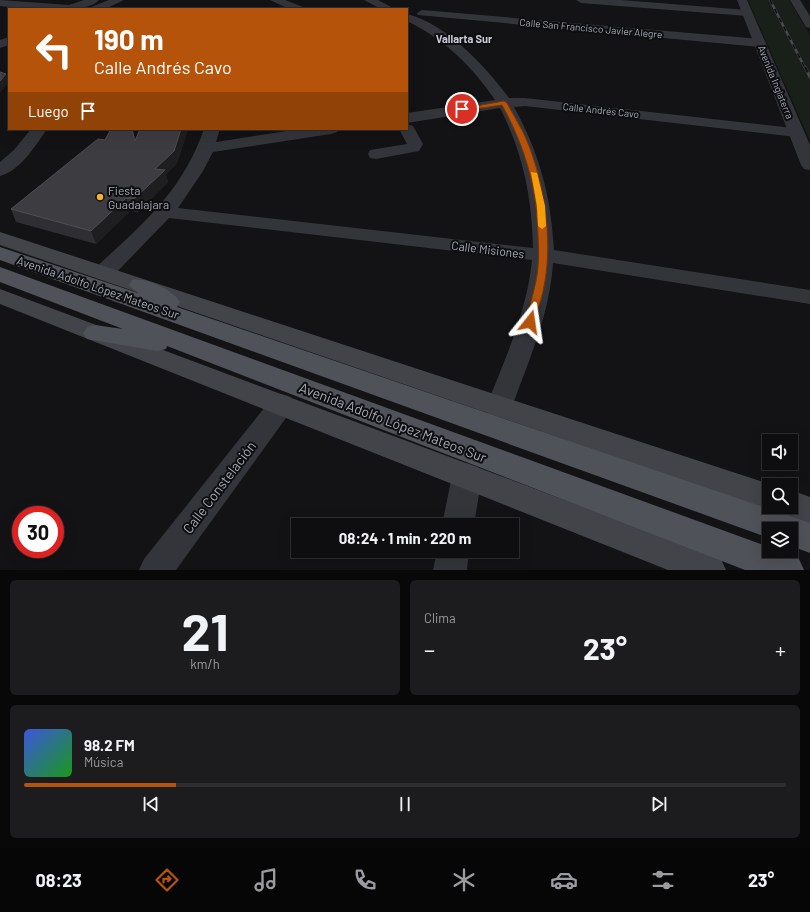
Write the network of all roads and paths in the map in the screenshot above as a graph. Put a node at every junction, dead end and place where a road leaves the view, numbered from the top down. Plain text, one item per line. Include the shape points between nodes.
1 (94, 0) edge
2 (119, 0) edge
3 (275, 0) edge
4 (369, 0) edge
5 (428, 0) edge
6 (581, 0) edge
7 (795, 0) edge
8 (0, 3) edge
9 (745, 6) edge
10 (386, 7) edge
11 (59, 8) edge
12 (74, 8) edge
13 (98, 8) edge
14 (296, 8) edge
15 (376, 8) edge
16 (416, 17) edge
17 (810, 25) edge
18 (760, 43) junction
19 (504, 103) junction
20 (408, 118) edge
21 (37, 130) edge
22 (212, 130) edge
23 (324, 130) edge
24 (408, 130) edge
25 (796, 132) junction
26 (207, 148) junction
27 (376, 154) dead end
28 (810, 165) edge
29 (0, 171) edge
30 (165, 212) junction
31 (0, 238) edge
32 (0, 253) edge
33 (543, 255) junction
34 (103, 273) junction
35 (0, 274) edge
36 (140, 285) junction
37 (0, 296) edge
38 (810, 297) edge
39 (95, 333) junction
40 (208, 339) junction
41 (282, 404) junction
42 (499, 406) junction
43 (467, 476) junction
44 (762, 495) edge
45 (798, 507) edge
46 (810, 511) edge
47 (459, 518) edge
48 (764, 522) edge
49 (798, 534) edge
50 (810, 538) edge
51 (453, 558) edge
52 (156, 570) edge
53 (450, 570) edge
54 (709, 570) edge
55 (787, 570) edge

1 - 12 street
2 - 13 street
3 - 14 street
4 - 10 street
5 - 16 street
6 - 9 street
7 - 17 street
8 - 11 street
9 - 18 street, Avenida Inglaterra
10 - 15 street
16 - 18 street, Calle San Francisco Javier Alegre
16 - 19 street via 468,57
18 - 25 street, Avenida Inglaterra
19 - 20 street, Calle Andrés Cavo
19 - 25 street, Calle Andrés Cavo via 525,102
19 - 33 street via 520,133 532,167 541,206
21 - 29 street via 20,154
22 - 26 street
23 - 26 street
24 - 27 street via 415,144 412,148
25 - 28 street, Avenida Inglaterra
26 - 30 street via 191,178
30 - 33 street, Calle Misiones
30 - 34 street
31 - 34 main road, Avenida Adolfo López Mateos Sur
32 - 40 main road, Avenida Adolfo López Mateos Sur
33 - 38 street, Calle Misiones
33 - 42 street via 541,281 530,322
34 - 36 main road, Avenida Adolfo López Mateos Sur
35 - 40 main road, Avenida Adolfo López Mateos Sur
36 - 40 main road
36 - 42 main road, Avenida Adolfo López Mateos Sur
37 - 39 main road, Avenida Adolfo López Mateos Sur
39 - 40 main road
39 - 41 main road, Avenida Adolfo López Mateos Sur
40 - 48 main road, Avenida Adolfo López Mateos Sur
40 - 55 main road, Avenida Adolfo López Mateos Sur
41 - 43 main road, Avenida Adolfo López Mateos Sur
41 - 52 street, Calle Constelación
42 - 44 main road, Avenida Adolfo López Mateos Sur
43 - 47 street
43 - 54 main road, Avenida Adolfo López Mateos Sur
45 - 46 main road
49 - 50 main road
51 - 53 street

